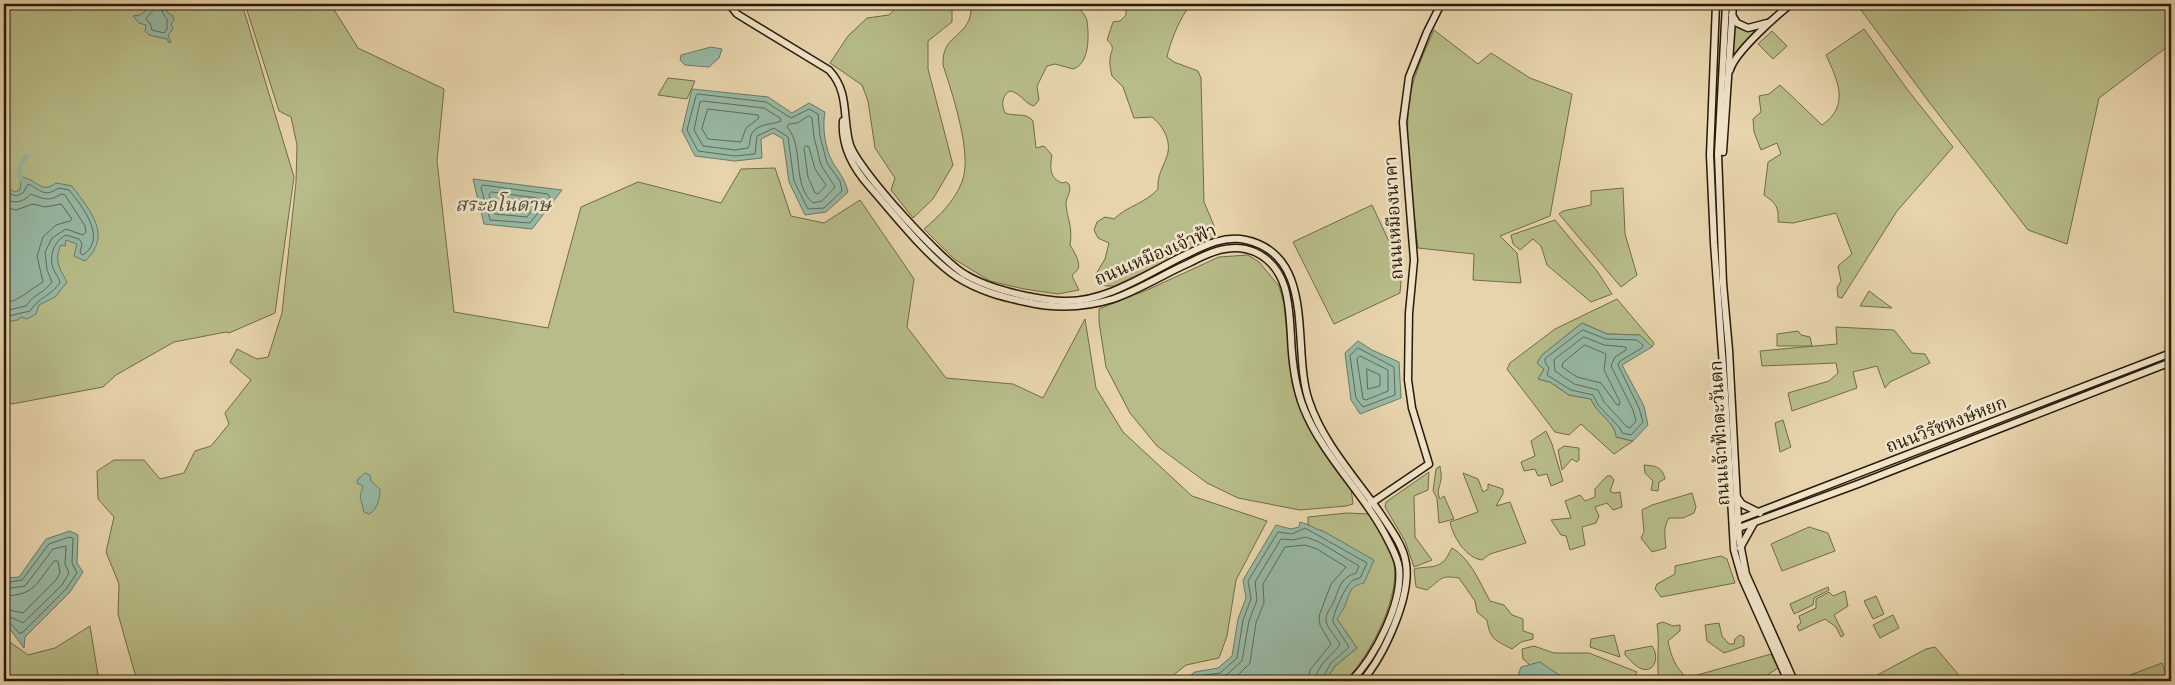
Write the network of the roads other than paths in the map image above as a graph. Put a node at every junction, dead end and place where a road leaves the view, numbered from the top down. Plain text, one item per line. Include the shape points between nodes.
1 (730, 4) edge
2 (1441, 4) edge
3 (1716, 4) edge
4 (1722, 4) edge
5 (1726, 4) edge
6 (1733, 4) edge
7 (1792, 4) edge
8 (1732, 15) junction
9 (1769, 22) junction
10 (1727, 81) junction
11 (1712, 172) junction
12 (1719, 172) junction
13 (2171, 353) edge
14 (2171, 362) edge
15 (2002, 418) junction
16 (2005, 426) junction
17 (1855, 476) junction
18 (1858, 484) junction
19 (1736, 493) junction
20 (1370, 504) junction
21 (1760, 513) junction
22 (1735, 522) junction
23 (1754, 523) junction
24 (1388, 525) junction
25 (1382, 528) junction
26 (1735, 529) junction
27 (1740, 548) junction
28 (1351, 681) edge
29 (1362, 681) edge
30 (1788, 681) edge
31 (1794, 681) edge

1 - 20 main road, ถนนเหมืองเจ้าฟ้า via 737,14 829,70 838,79 842,88 846,149 862,177 956,277 999,297 1061,308 1115,298 1218,250 1245,248 1269,261 1285,287 1290,306 1294,372 1304,408 1314,430
2 - 20 main road, ถนนเหมืองนาคา via 1408,77 1403,122 1414,260 1408,380 1412,408 1429,464
3 - 11 main road
4 - 11 main road
5 - 12 main road
6 - 8 main road
7 - 9 main road
8 - 9 main road via 1737,23 1748,28
8 - 10 main road
9 - 10 main road via 1731,66
10 - 12 main road
11 - 22 main road, ถนนเจ้าฟ้าตะวันตก via 1714,244
12 - 19 main road, ถนนเจ้าฟ้าตะวันตก
13 - 15 main road, ถนนวิรัชหงษ์หยก
14 - 16 main road, ถนนวิรัชหงษ์หยก
15 - 16 main road
15 - 17 main road, ถนนวิรัชหงษ์หยก
16 - 18 main road, ถนนวิรัชหงษ์หยก
17 - 18 main road
17 - 21 main road, ถนนวิรัชหงษ์หยก
18 - 23 main road, ถนนวิรัชหงษ์หยก
19 - 21 main road via 1742,504
19 - 22 main road, ถนนเจ้าฟ้าตะวันตก
20 - 24 main road, ถนนเหมืองเจ้าฟ้า
20 - 25 main road, ถนนเหมืองเจ้าฟ้า
21 - 22 main road, ถนนวิรัชหงษ์หยก
22 - 26 main road, ถนนเจ้าฟ้าตะวันตก
23 - 26 main road, ถนนวิรัชหงษ์หยก
23 - 27 main road
24 - 25 main road
24 - 29 main road, ถนนเหมืองเจ้าฟ้า via 1406,562 1408,582 1393,627 1376,662
25 - 28 main road, ถนนเหมืองเจ้าฟ้า via 1399,567 1396,600 1368,660
26 - 27 main road, ถนนเจ้าฟ้าตะวันตก
26 - 30 main road, ถนนเจ้าฟ้าตะวันตก via 1734,550 1739,571
27 - 31 main road, ถนนเจ้าฟ้าตะวันตก via 1746,574

